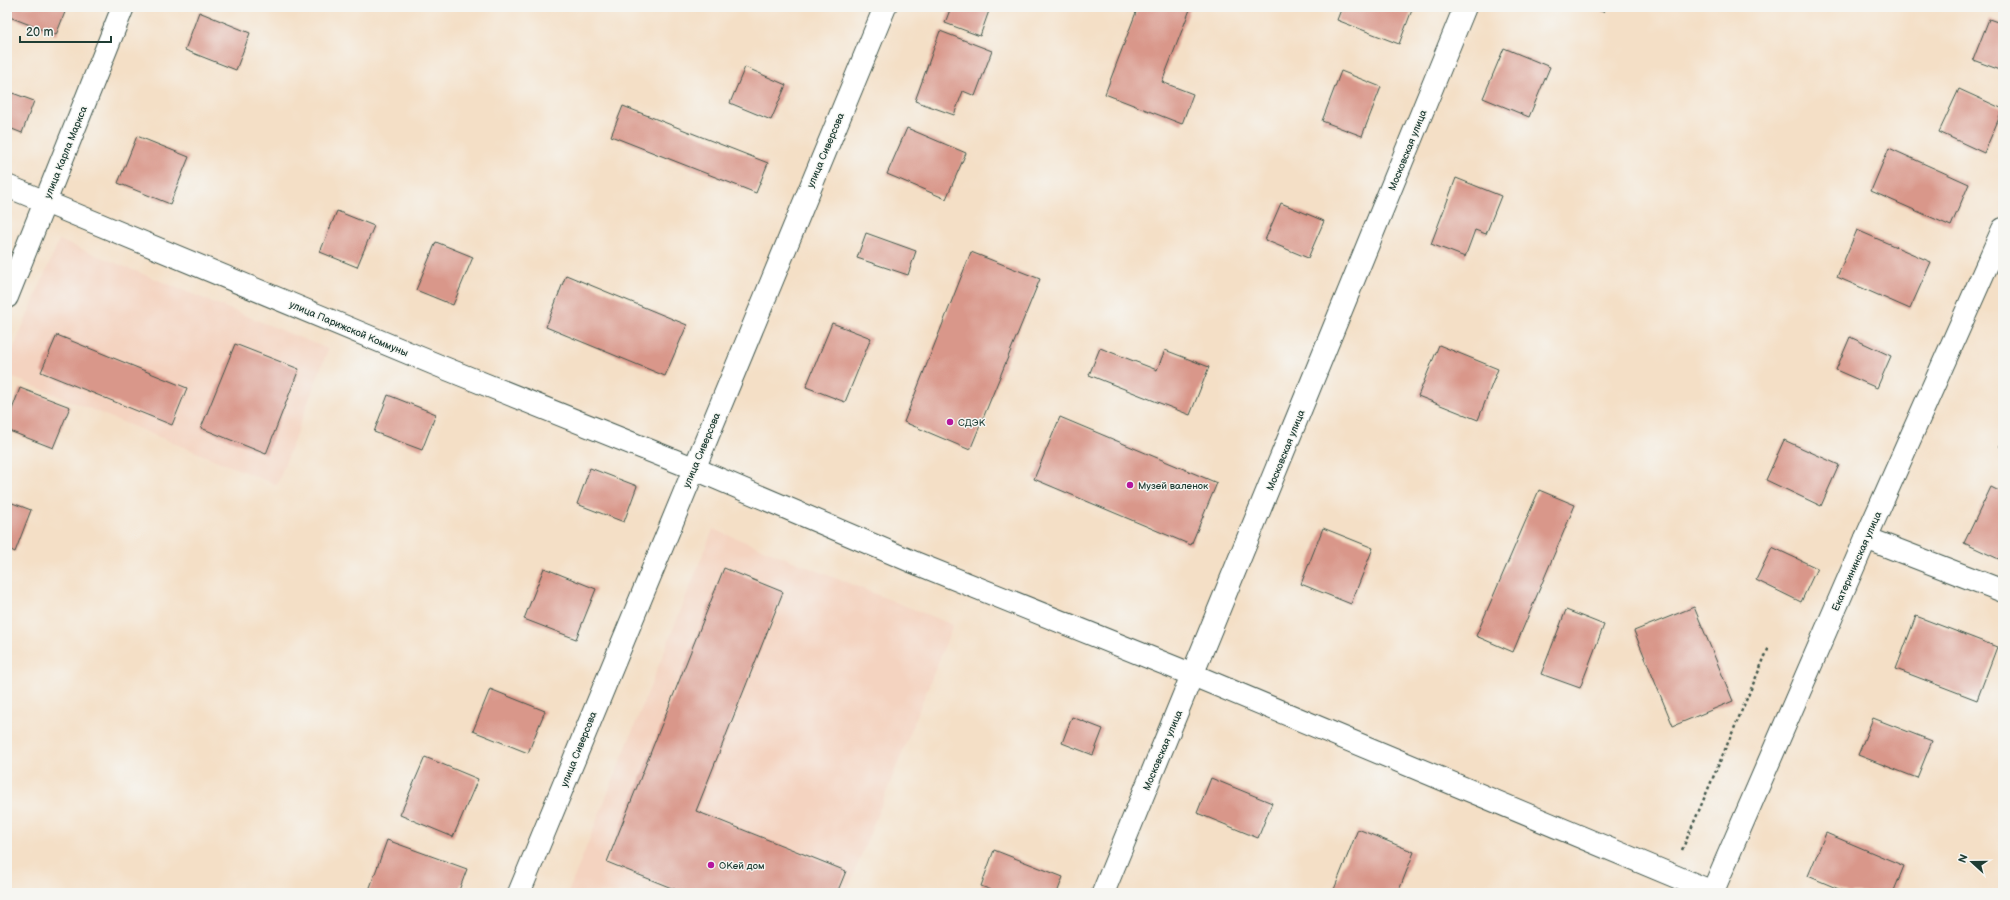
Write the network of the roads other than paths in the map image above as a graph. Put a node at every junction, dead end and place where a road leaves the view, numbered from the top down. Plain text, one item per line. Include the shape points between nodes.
1 (123, 7) edge
2 (885, 7) edge
3 (1465, 7) edge
4 (7, 186) edge
5 (45, 201) junction
6 (2003, 229) edge
7 (7, 296) edge
8 (693, 468) junction
9 (1866, 538) junction
10 (2003, 591) edge
11 (1193, 675) junction
12 (519, 893) edge
13 (1103, 893) edge
14 (1713, 893) edge

1 - 5 main road, улица Карла Маркса
2 - 8 main road, улица Сиверсова
3 - 11 main road, Московская улица
4 - 5 main road, улица Парижской Коммуны
5 - 7 main road, улица Карла Маркса
5 - 8 main road, улица Парижской Коммуны via 435,364
6 - 9 main road, Екатерининская улица
8 - 11 main road, улица Парижской Коммуны via 913,562
8 - 12 main road, улица Сиверсова
9 - 10 main road
9 - 14 main road, Екатерининская улица
11 - 13 main road, Московская улица
11 - 14 main road, улица Парижской Коммуны

